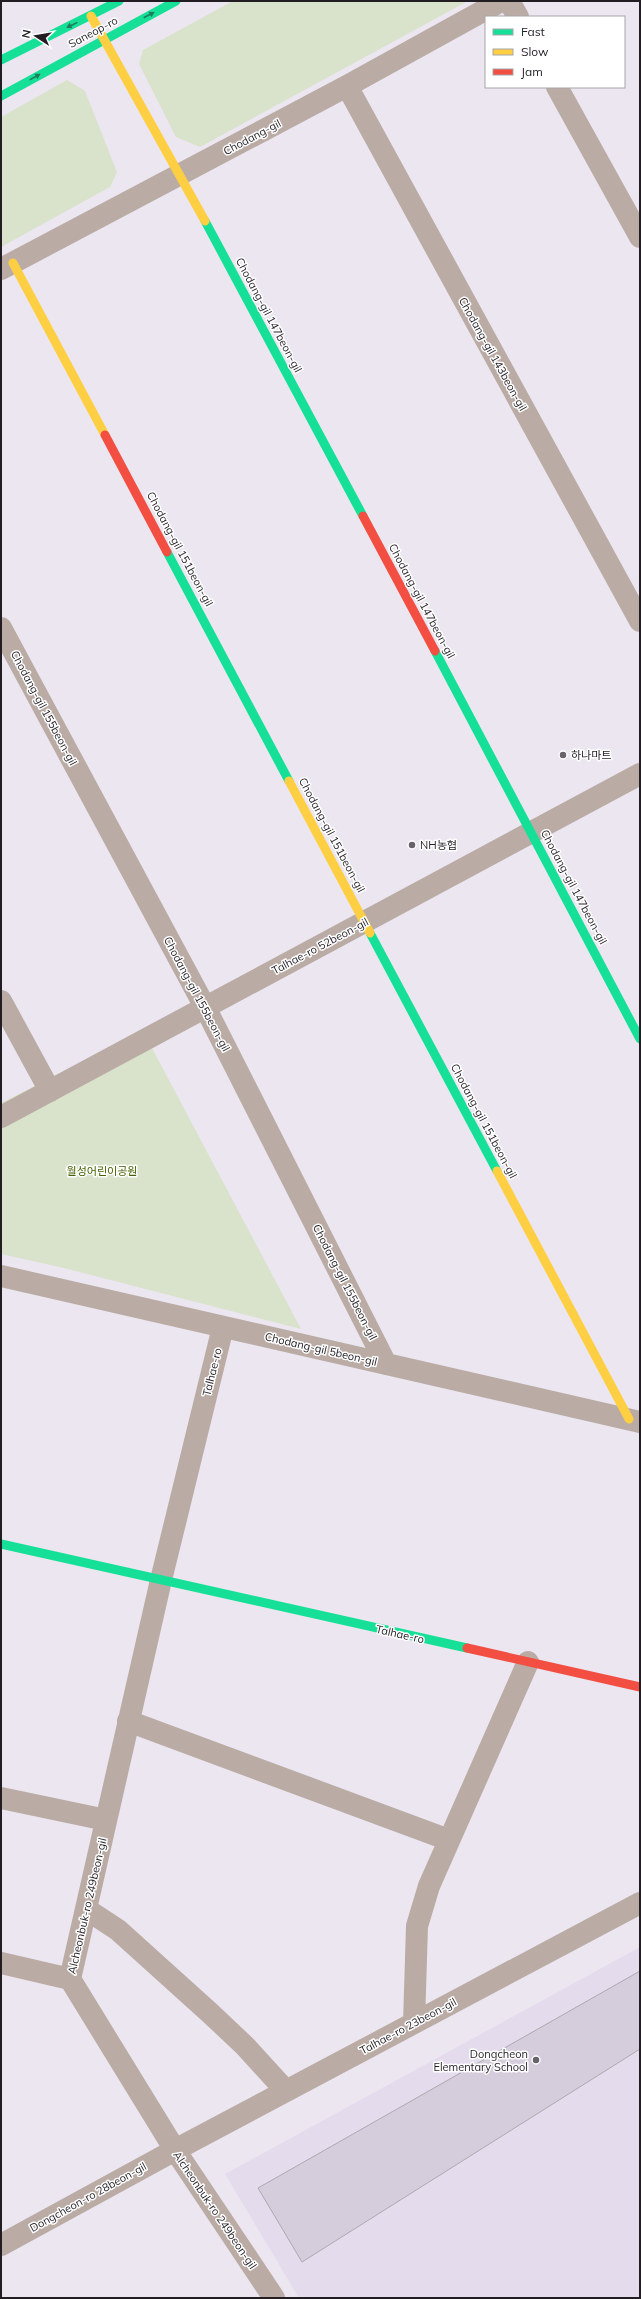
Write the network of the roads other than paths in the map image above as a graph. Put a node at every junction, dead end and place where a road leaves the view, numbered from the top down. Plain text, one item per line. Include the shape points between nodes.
1 (119, 1) edge
2 (176, 1) edge
3 (501, 1) edge
4 (509, 1) edge
5 (91, 16) junction
6 (517, 16) edge
7 (104, 40) junction
8 (1, 60) edge
9 (347, 86) junction
10 (558, 88) edge
11 (1, 96) edge
12 (181, 175) junction
13 (640, 237) edge
14 (7, 266) edge
15 (640, 621) edge
16 (1, 628) edge
17 (640, 774) edge
18 (532, 832) junction
19 (365, 922) junction
20 (1, 1001) edge
21 (206, 1008) junction
22 (640, 1039) edge
23 (50, 1091) junction
24 (1, 1117) edge
25 (1, 1276) edge
26 (223, 1327) junction
27 (386, 1364) junction
28 (634, 1420) edge
29 (1, 1544) edge
30 (161, 1580) junction
31 (528, 1662) junction
32 (640, 1687) edge
33 (128, 1721) junction
34 (1, 1798) edge
35 (106, 1820) junction
36 (449, 1840) junction
37 (640, 1903) edge
38 (86, 1908) junction
39 (1, 1963) edge
40 (70, 1979) junction
41 (414, 2023) junction
42 (286, 2091) junction
43 (175, 2150) junction
44 (2, 2243) edge
45 (274, 2298) edge

1 - 5 street, Saneop-ro
7 -> 2 street, Saneop-ro
3 - 9 street, Chodang-gil
4 - 6 street
5 - 7 street, Chodang-gil 147beon-gil
5 -> 8 street, Saneop-ro
11 -> 7 street, Saneop-ro
7 - 12 street, Chodang-gil 147beon-gil
9 - 12 street, Chodang-gil
9 - 15 street, Chodang-gil 143beon-gil
10 - 13 street
12 - 14 street, Chodang-gil
12 - 18 street, Chodang-gil 147beon-gil
14 - 19 street, Chodang-gil 151beon-gil
16 - 21 street, Chodang-gil 155beon-gil
17 - 18 street, Talhae-ro 52beon-gil
18 - 19 street, Talhae-ro 52beon-gil
18 - 22 street, Chodang-gil 147beon-gil
19 - 21 street, Talhae-ro 52beon-gil
19 - 28 street, Chodang-gil 151beon-gil
20 - 23 street
21 - 23 street, Talhae-ro 52beon-gil
21 - 27 street, Chodang-gil 155beon-gil
23 - 24 street, Talhae-ro 52beon-gil
25 - 26 street, Chodang-gil 5beon-gil
26 - 27 street, Chodang-gil 5beon-gil
26 - 30 street, Talhae-ro
27 - 28 street, Chodang-gil 5beon-gil
29 - 30 street, Talhae-ro
30 - 31 street, Talhae-ro
30 - 33 street, Alcheonbuk-ro 249beon-gil
31 - 32 street, Talhae-ro
31 - 36 street
33 - 35 street, Alcheonbuk-ro 249beon-gil
33 - 36 street
34 - 35 street
35 - 38 street, Alcheonbuk-ro 249beon-gil
36 - 41 street via 429,1886 417,1926
37 - 41 street, Talhae-ro 23beon-gil
38 - 40 street, Alcheonbuk-ro 249beon-gil
38 - 42 street via 118,1930 210,2013 245,2046
39 - 40 street
40 - 43 street, Alcheonbuk-ro 249beon-gil
41 - 42 street, Talhae-ro 23beon-gil
42 - 43 street, Talhae-ro 23beon-gil
43 - 44 street, Dongcheon-ro 28beon-gil
43 - 45 street, Alcheonbuk-ro 249beon-gil

